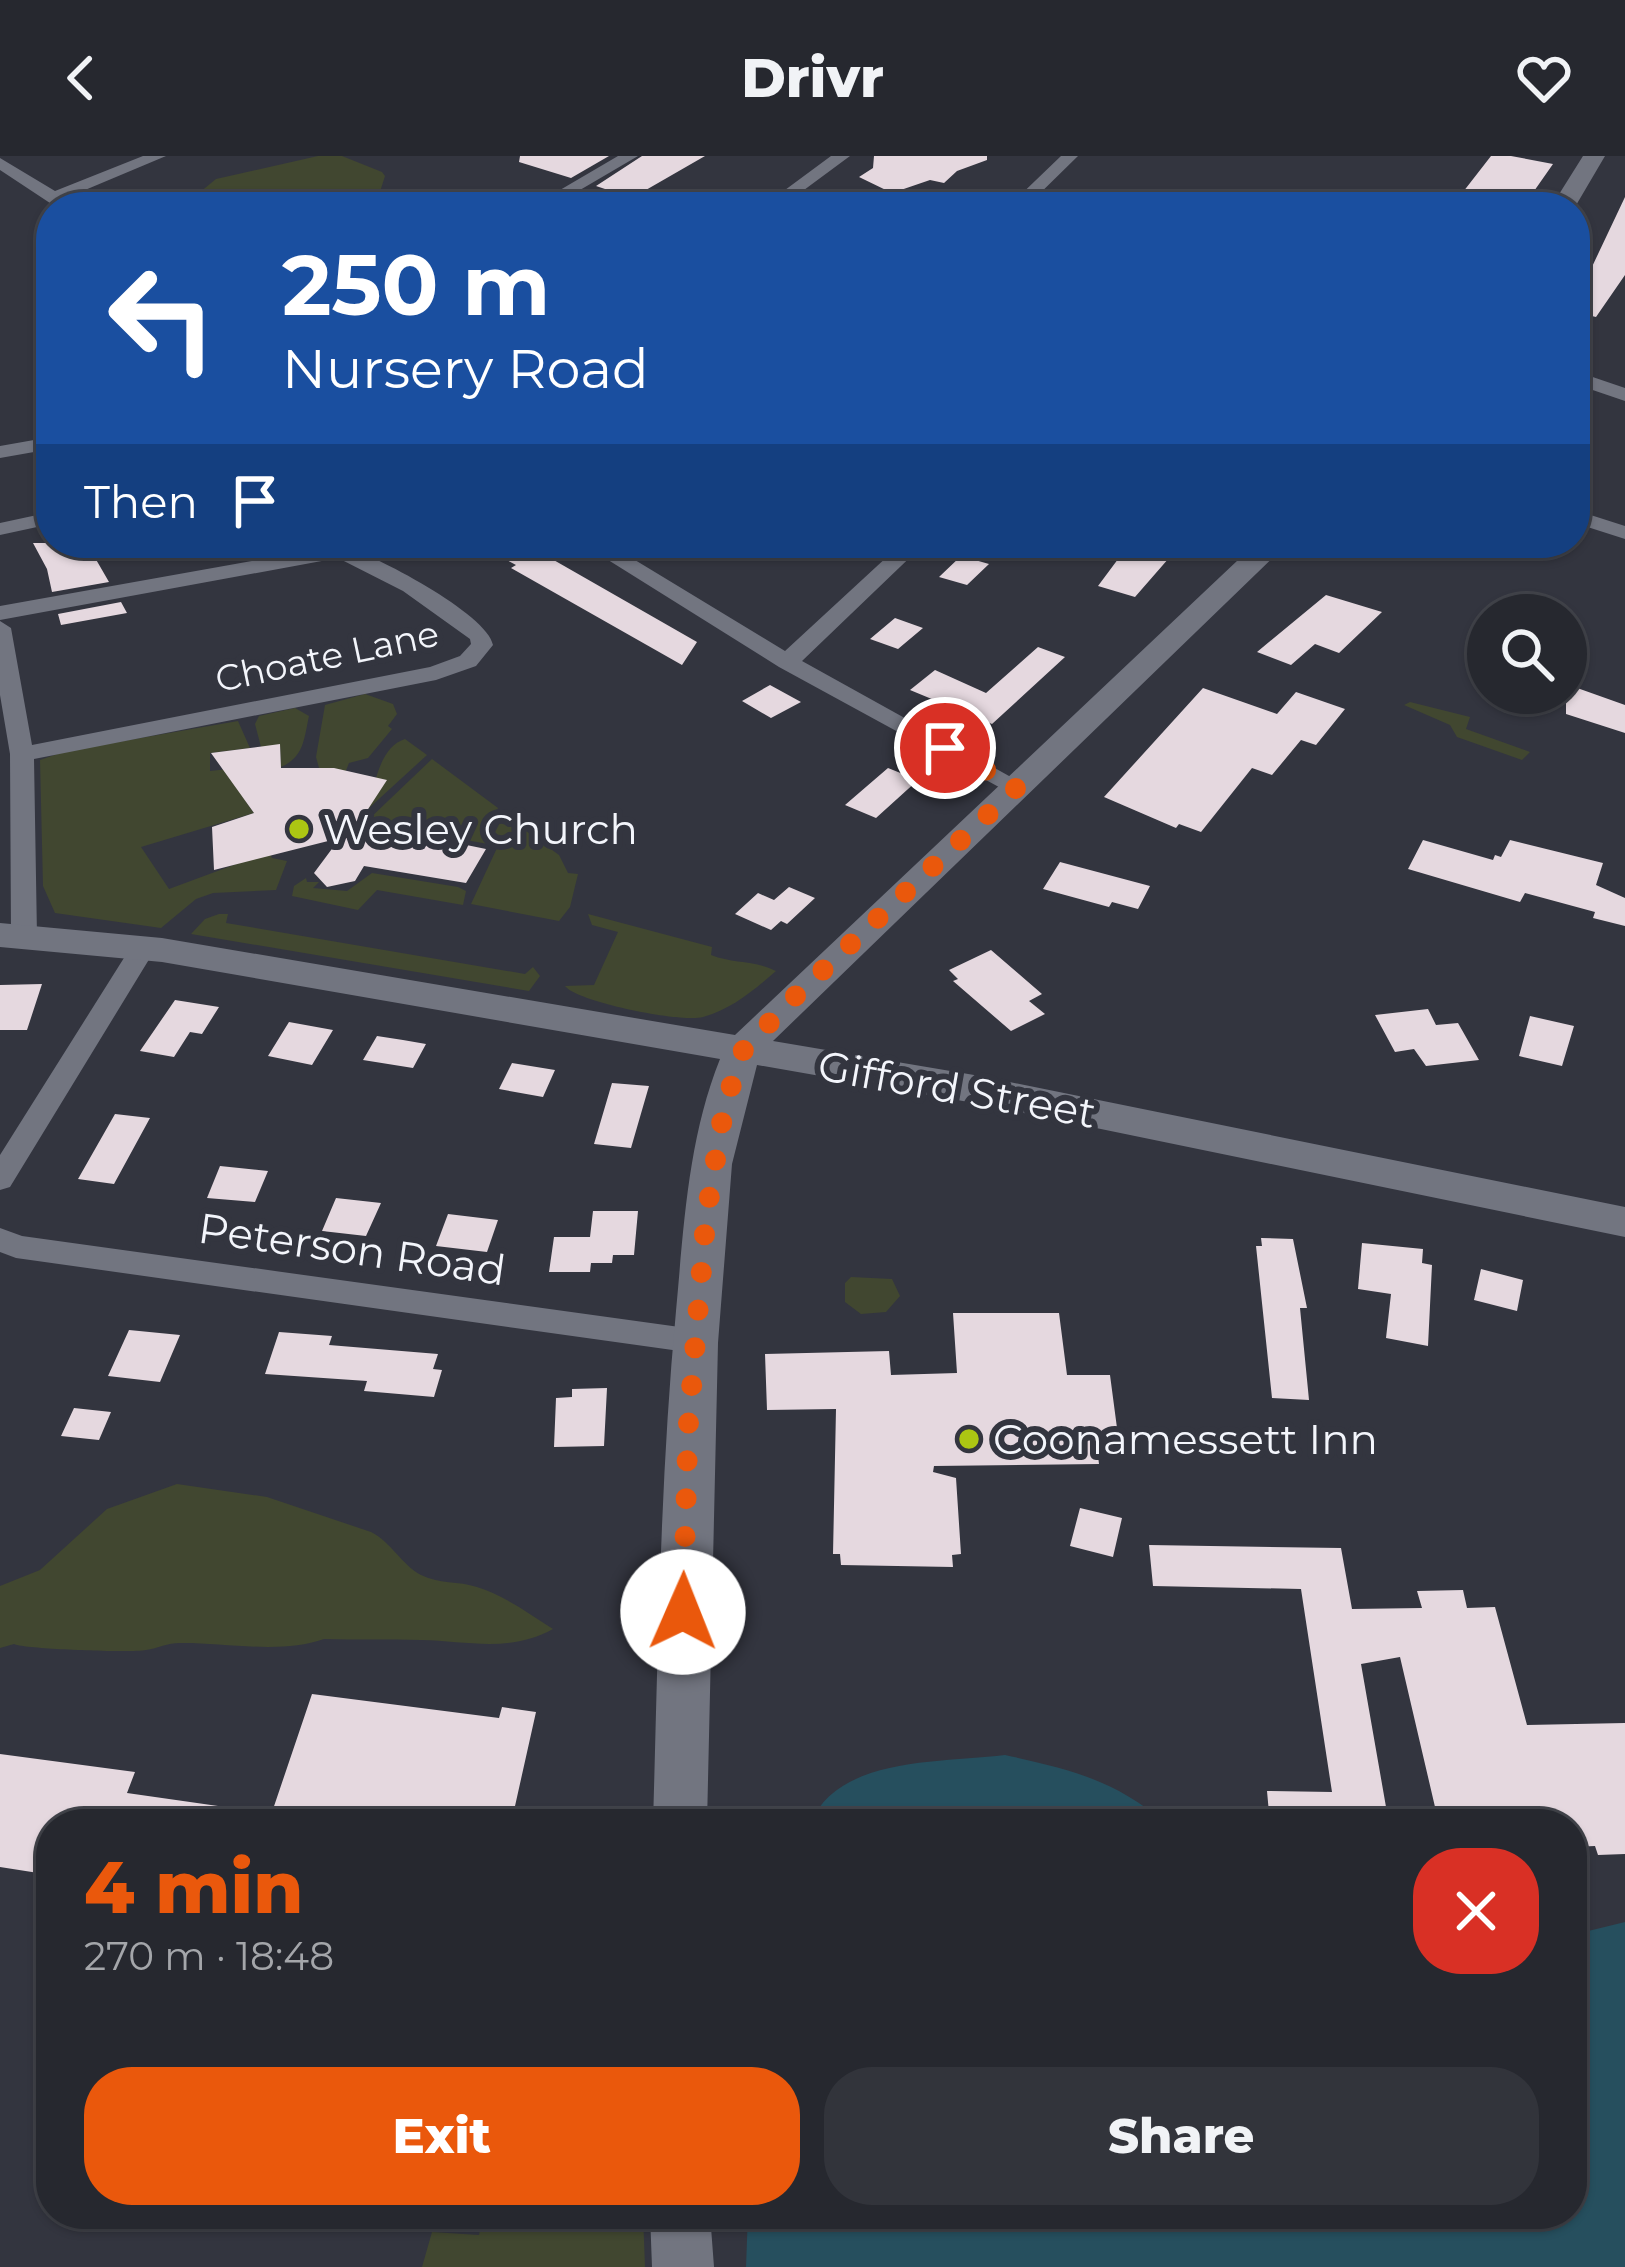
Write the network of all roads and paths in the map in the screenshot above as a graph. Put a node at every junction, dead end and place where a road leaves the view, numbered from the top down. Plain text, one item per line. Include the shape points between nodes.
1 (158, 156) edge
2 (630, 156) edge
3 (842, 156) edge
4 (1070, 156) edge
5 (1594, 156) edge
6 (0, 163) edge
7 (45, 192) edge
8 (82, 192) edge
9 (566, 192) edge
10 (791, 192) edge
11 (1032, 192) edge
12 (1572, 192) edge
13 (1590, 382) edge
14 (1625, 395) edge
15 (36, 446) edge
16 (0, 452) edge
17 (36, 521) edge
18 (1590, 521) edge
19 (0, 529) edge
20 (1625, 533) edge
21 (302, 558) edge
22 (355, 558) edge
23 (617, 558) edge
24 (898, 558) edge
25 (1257, 558) edge
26 (0, 613) edge
27 (0, 628) edge
28 (787, 662) junction
29 (22, 754) junction
30 (1017, 787) junction
31 (12, 936) edge
32 (143, 948) junction
33 (742, 1052) junction
34 (0, 1179) edge
35 (1625, 1222) edge
36 (0, 1238) edge
37 (694, 1341) junction
38 (680, 1809) edge
39 (681, 2229) edge
40 (683, 2267) edge

1 - 8 street
2 - 9 street
3 - 10 street
4 - 11 street
5 - 12 main road
6 - 7 street
13 - 14 street
15 - 16 street
17 - 19 street
18 - 20 street
21 - 26 street, Choate Lane
22 - 29 street, Choate Lane via 411,586 481,636 482,645 468,661 436,673
23 - 28 street
24 - 28 street
25 - 30 main road
27 - 29 street
28 - 30 street
29 - 31 street
30 - 33 main road
31 - 32 main road, Gifford Street
32 - 33 main road, Gifford Street
32 - 34 street
33 - 35 main road, Gifford Street via 980,1090
33 - 37 main road via 706,1217
36 - 37 street, Peterson Road via 16,1247
37 - 38 main road
39 - 40 main road

